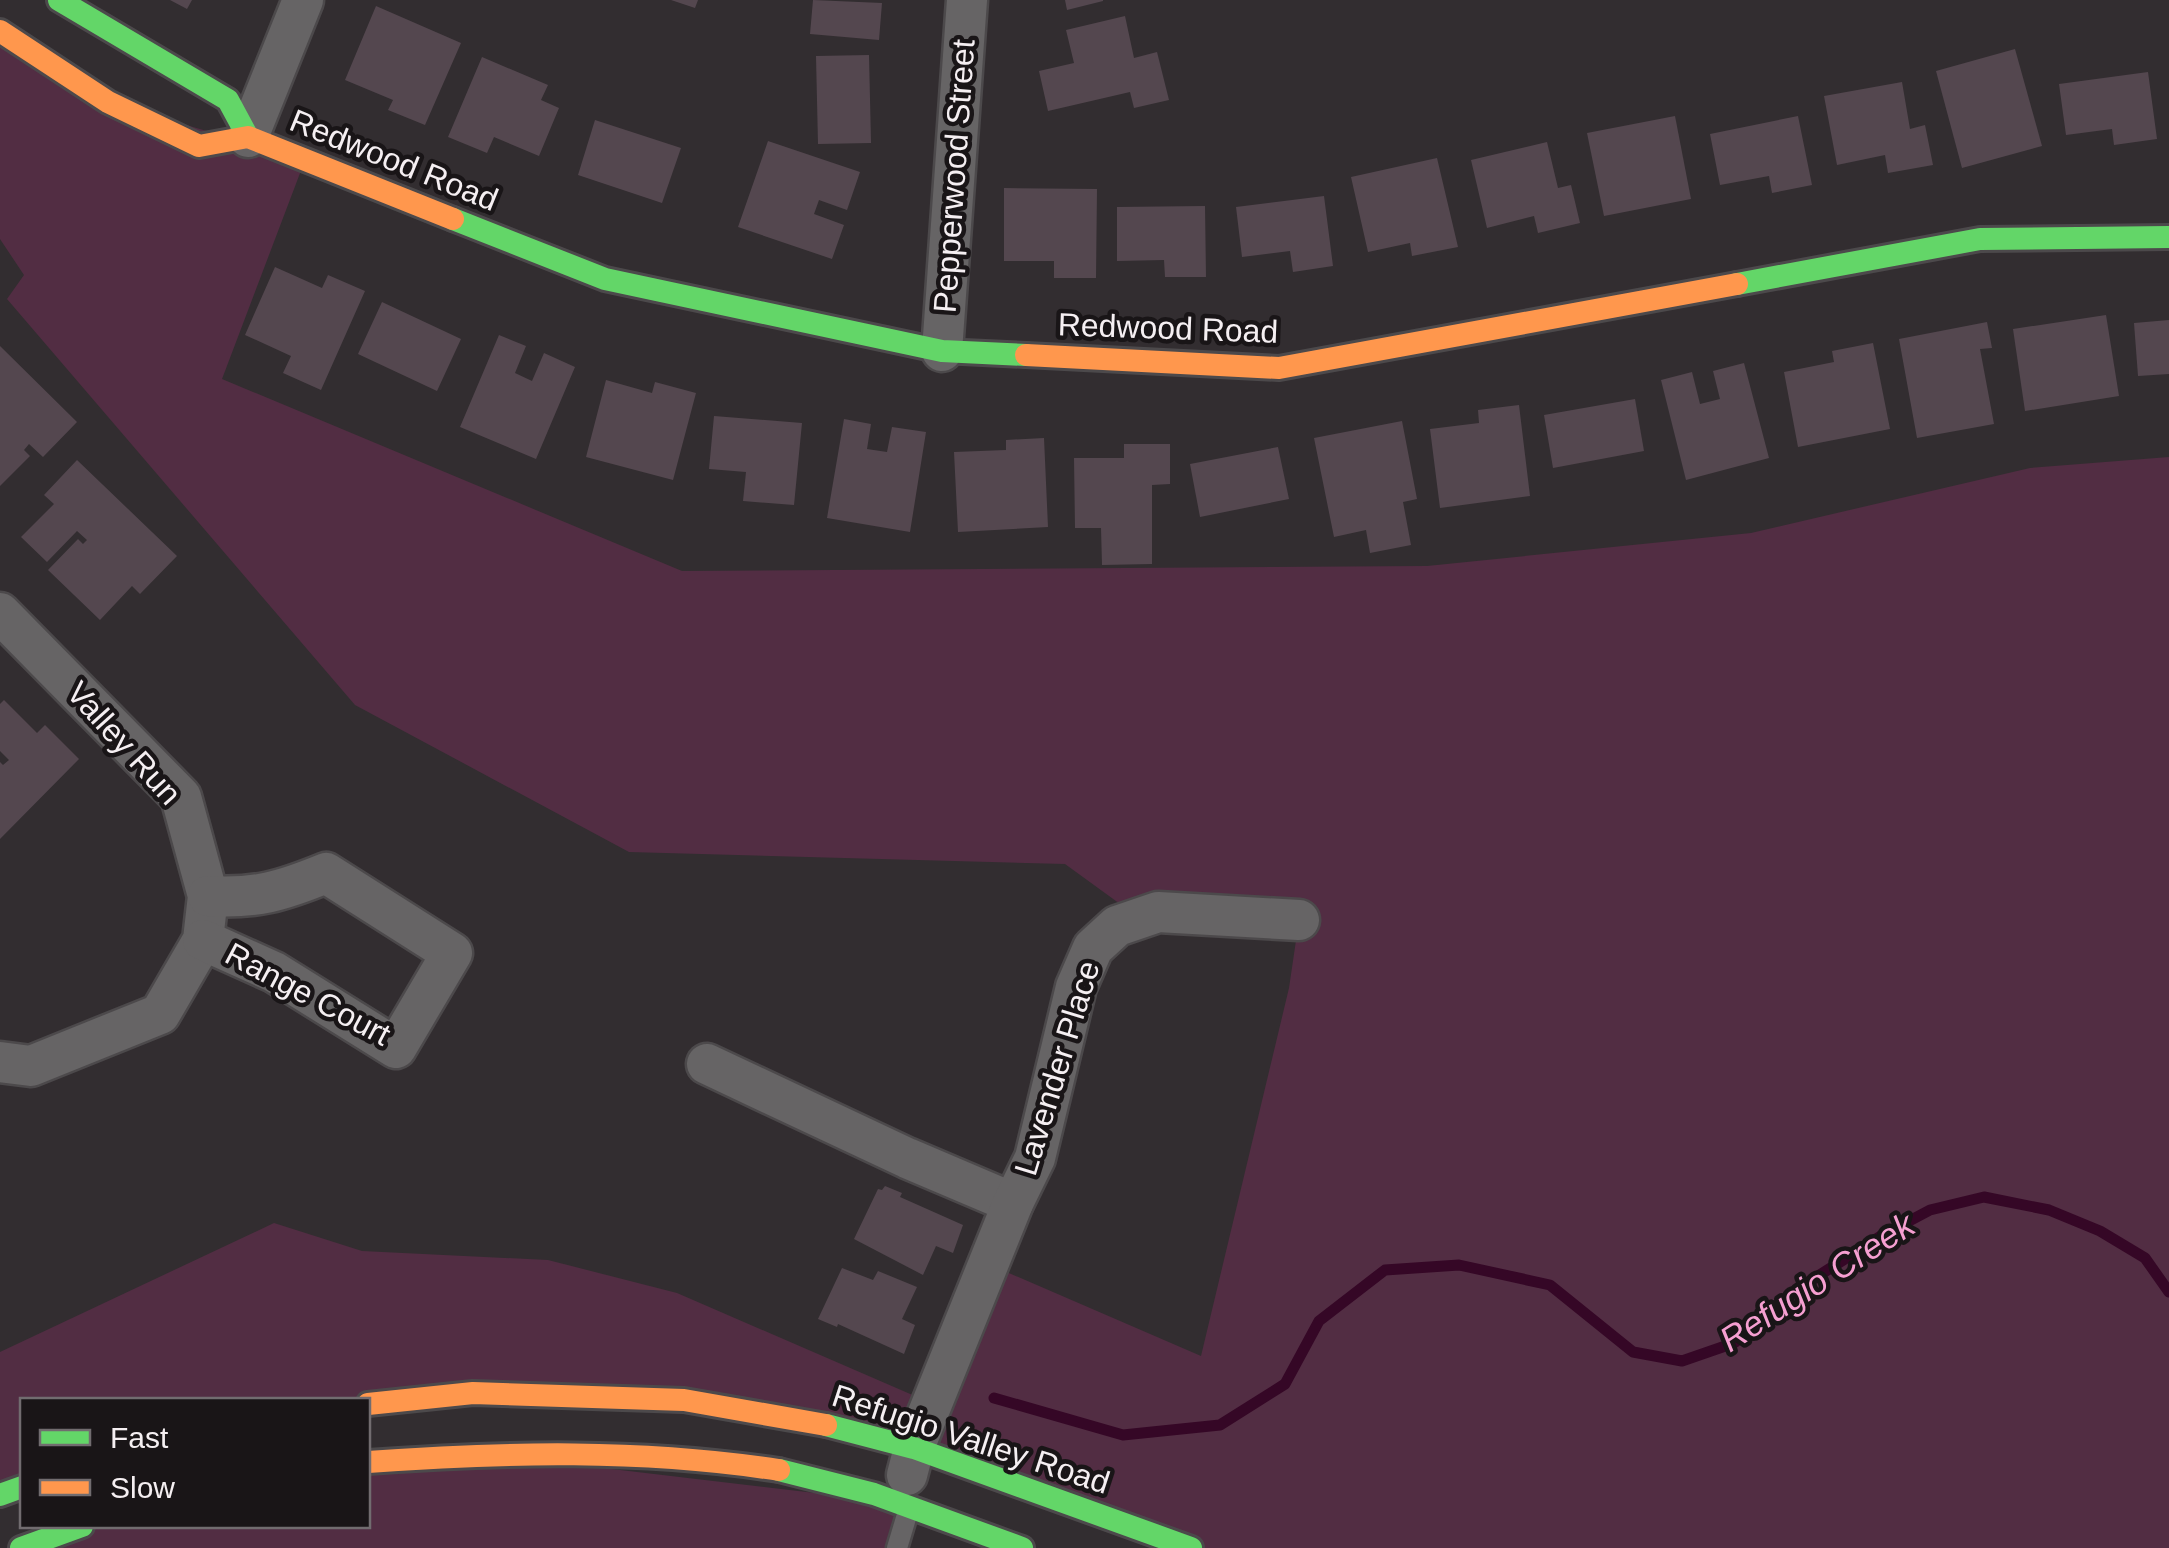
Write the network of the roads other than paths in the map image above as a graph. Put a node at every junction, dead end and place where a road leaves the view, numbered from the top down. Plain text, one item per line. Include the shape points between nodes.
1 (59, 0) edge
2 (303, 0) edge
3 (967, 0) edge
4 (0, 31) edge
5 (248, 138) junction
6 (2169, 236) edge
7 (942, 351) junction
8 (3, 622) edge
9 (208, 896) junction
10 (1299, 920) dead end
11 (203, 940) junction
12 (0, 1062) edge
13 (707, 1064) dead end
14 (1013, 1202) junction
15 (370, 1404) edge
16 (914, 1448) junction
17 (370, 1462) edge
18 (905, 1504) junction
19 (76, 1528) edge
20 (21, 1548) edge
21 (897, 1548) edge
22 (1022, 1548) edge
23 (1191, 1548) edge

1 - 5 street, Redwood Road via 228,100
2 - 5 street
3 - 7 street, Pepperwood Street
4 - 5 street, Redwood Road via 108,102 199,146
5 - 7 street, Redwood Road via 605,279
6 - 7 street, Redwood Road via 1980,240 1279,368
8 - 9 street, Valley Run via 181,797
9 - 11 street, Valley Run
9 - 11 street, Range Court via 277,894 326,874 452,953 396,1048 274,972
10 - 14 street, Lavender Place via 1158,912 1104,936 1076,987 1035,1158
11 - 12 street, Valley Run via 160,1014 30,1066
13 - 14 street
14 - 16 street, Lavender Place
15 - 16 street, Refugio Valley Road via 473,1393 684,1400
16 - 18 street, Lavender Place
16 - 23 street, Refugio Valley Road
17 - 18 street via 477,1453 679,1457 785,1471
18 - 21 lane
18 - 22 street
19 - 20 street

